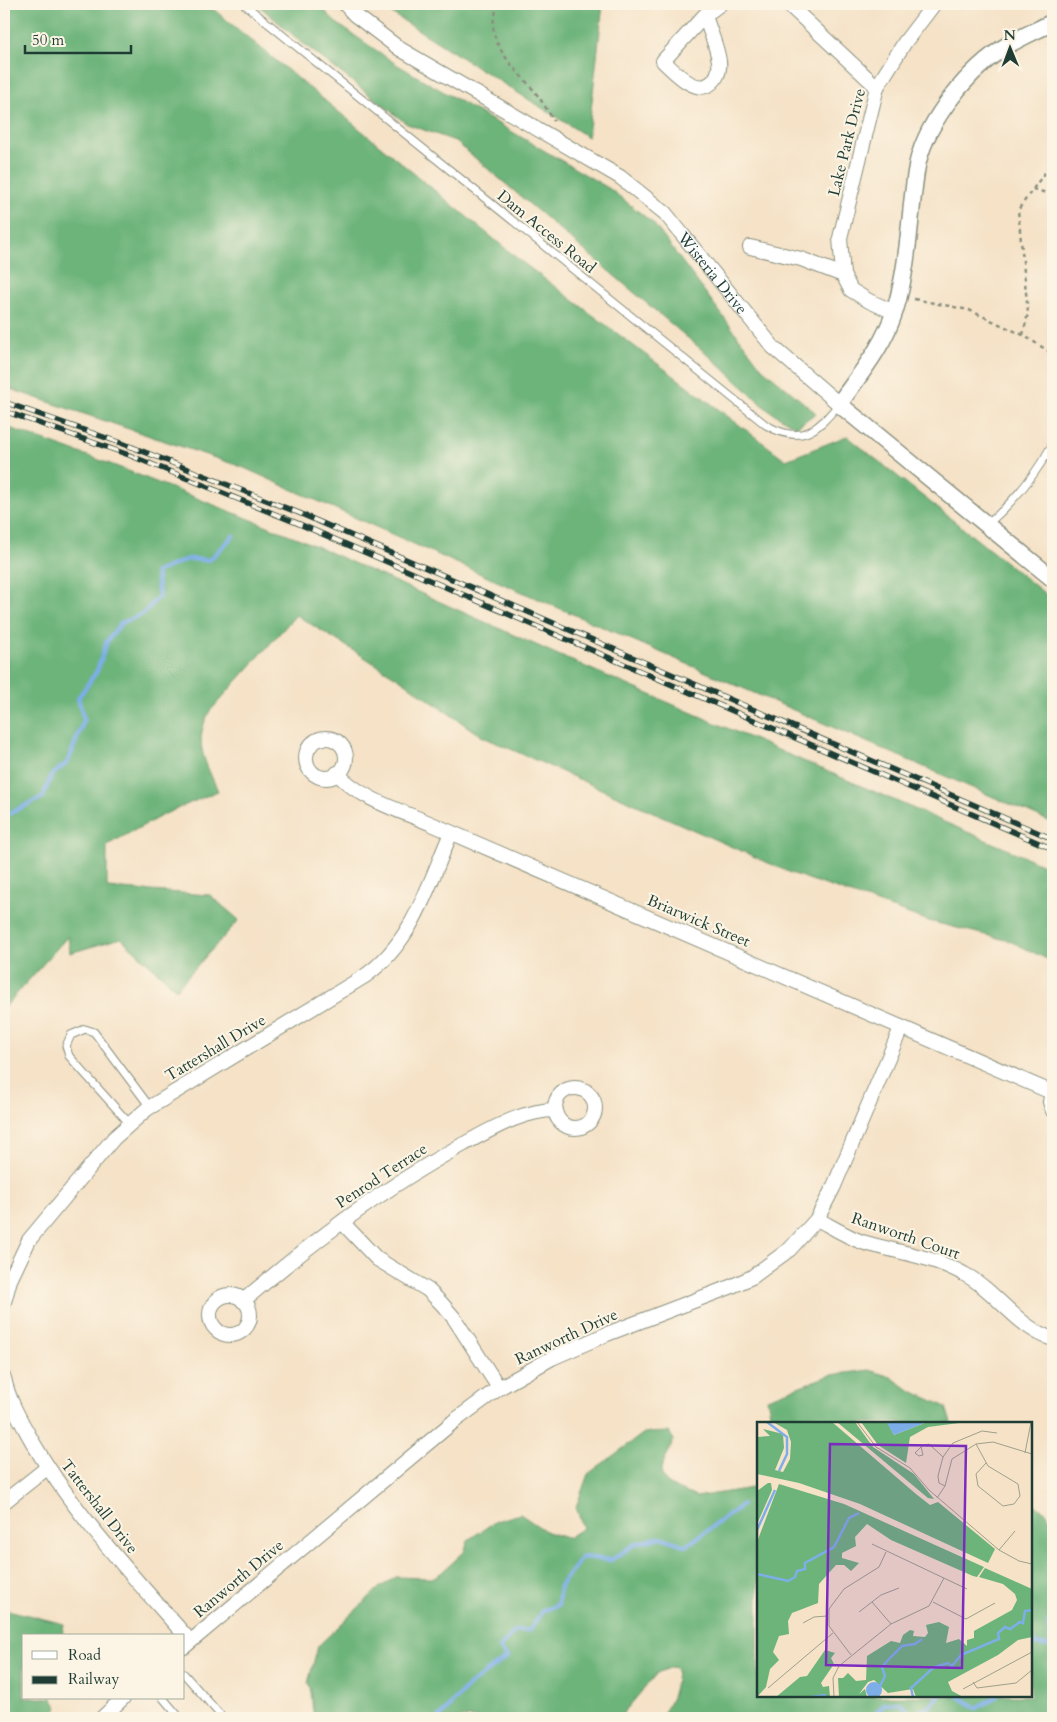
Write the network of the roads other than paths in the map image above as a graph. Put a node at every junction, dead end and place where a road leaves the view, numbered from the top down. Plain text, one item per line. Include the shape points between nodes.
1 (244, 4) edge
2 (345, 4) edge
3 (720, 4) edge
4 (788, 4) edge
5 (934, 4) edge
6 (705, 15) junction
7 (1053, 22) edge
8 (876, 87) junction
9 (750, 247) dead end
10 (843, 275) junction
11 (894, 312) junction
12 (839, 404) junction
13 (1053, 442) edge
14 (986, 525) junction
15 (1053, 579) edge
16 (337, 773) dead end
17 (451, 833) junction
18 (902, 1028) junction
19 (1052, 1090) edge
20 (150, 1107) junction
21 (556, 1110) dead end
22 (1053, 1111) edge
23 (129, 1124) junction
24 (817, 1219) junction
25 (342, 1222) junction
26 (243, 1301) dead end
27 (4, 1302) edge
28 (1053, 1339) edge
29 (4, 1378) edge
30 (499, 1388) junction
31 (48, 1467) junction
32 (4, 1502) edge
33 (179, 1634) edge
34 (187, 1644) edge
35 (185, 1675) edge
36 (121, 1700) edge
37 (165, 1700) edge
38 (102, 1718) edge
39 (180, 1718) edge
40 (223, 1718) edge

1 - 12 lane, Dam Access Road via 766,425 788,434 804,434 818,428
2 - 12 street, Wisteria Drive via 400,49 628,183 665,214 773,347
3 - 6 street
4 - 8 street
5 - 8 street, Lake Park Drive
6 - 6 street via 663,61 690,84 700,87 711,84 719,73 719,61
7 - 11 street via 1000,50 971,74 946,105 928,136 916,170 904,276
8 - 10 street, Lake Park Drive via 840,238
9 - 10 street via 801,259
10 - 11 street via 851,290
11 - 12 street via 878,348
12 - 14 street, Wisteria Drive
13 - 14 lane via 1041,466 1019,494
14 - 15 street, Wisteria Drive
16 - 17 street, Briarwick Street via 362,793
17 - 18 street, Briarwick Street
17 - 20 street, Tattershall Drive via 416,917 385,961
18 - 19 street, Briarwick Street
18 - 24 street, Ranworth Drive
19 - 22 street via 1050,1102
20 - 23 street, Tattershall Drive
20 - 23 lane via 94,1032 85,1029 71,1034 66,1046 68,1056
21 - 25 street, Penrod Terrace via 532,1112 476,1137 390,1187
23 - 27 street, Tattershall Drive via 29,1240 10,1280
24 - 28 street, Ranworth Court via 860,1241 920,1255 965,1274 1036,1332
24 - 30 street, Ranworth Drive via 790,1249 752,1277 573,1348
25 - 26 street, Penrod Terrace
25 - 30 street via 377,1259 428,1290 442,1304
29 - 31 street, Tattershall Drive via 19,1417
30 - 34 street, Ranworth Drive via 453,1422
31 - 32 street
31 - 33 street, Tattershall Drive
35 - 40 lane
36 - 38 street
37 - 39 lane

